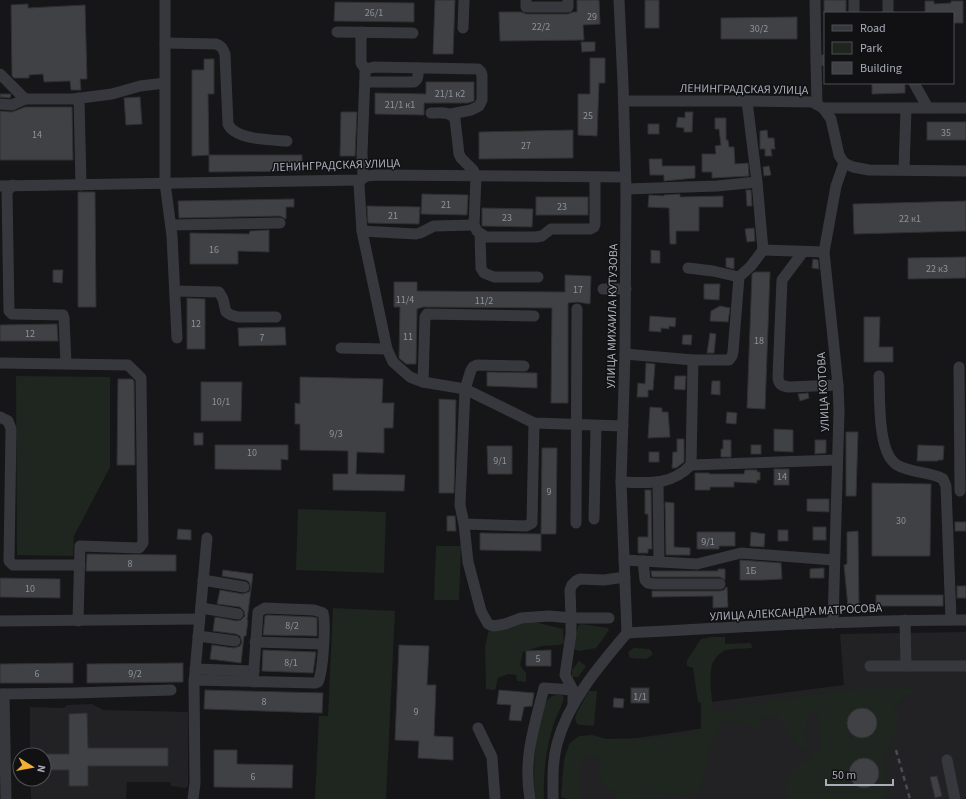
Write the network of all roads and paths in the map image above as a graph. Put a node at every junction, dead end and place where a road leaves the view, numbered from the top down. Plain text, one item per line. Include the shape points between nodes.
1 (165, 0) edge
2 (464, 0) edge
3 (526, 0) edge
4 (568, 0) edge
5 (619, 0) edge
6 (815, 0) edge
7 (854, 0) edge
8 (888, 0) edge
9 (854, 12) edge
10 (888, 12) edge
11 (463, 28) dead end
12 (337, 32) dead end
13 (361, 32) junction
14 (413, 33) dead end
15 (165, 43) junction
16 (820, 61) edge
17 (387, 68) junction
18 (418, 68) junction
19 (366, 70) junction
20 (0, 74) edge
21 (365, 82) junction
22 (387, 82) junction
23 (165, 83) junction
24 (915, 84) edge
25 (79, 98) junction
26 (25, 99) junction
27 (624, 101) junction
28 (747, 101) junction
29 (0, 104) edge
30 (820, 106) junction
31 (906, 108) junction
32 (928, 108) junction
33 (966, 108) edge
34 (431, 113) dead end
35 (451, 114) junction
36 (287, 141) dead end
37 (844, 163) junction
38 (904, 170) junction
39 (966, 171) edge
40 (476, 177) junction
41 (595, 177) junction
42 (361, 179) junction
43 (757, 182) junction
44 (165, 183) junction
45 (626, 183) junction
46 (81, 185) junction
47 (7, 187) edge
48 (110, 189) dead end
49 (280, 223) dead end
50 (171, 225) junction
51 (477, 230) junction
52 (362, 231) junction
53 (763, 250) junction
54 (803, 252) junction
55 (824, 252) junction
56 (688, 268) dead end
57 (538, 277) dead end
58 (739, 277) junction
59 (603, 289) dead end
60 (626, 289) junction
61 (175, 291) junction
62 (577, 310) dead end
63 (534, 316) dead end
64 (276, 317) dead end
65 (177, 338) dead end
66 (341, 348) dead end
67 (387, 349) junction
68 (625, 354) junction
69 (693, 360) junction
70 (0, 363) edge
71 (66, 364) junction
72 (524, 366) dead end
73 (959, 367) dead end
74 (879, 376) dead end
75 (423, 382) junction
76 (838, 384) junction
77 (465, 389) junction
78 (0, 417) edge
79 (534, 423) junction
80 (577, 425) junction
81 (596, 426) junction
82 (623, 426) junction
83 (837, 460) junction
84 (691, 465) junction
85 (621, 482) junction
86 (658, 482) junction
87 (963, 491) edge
88 (947, 492) junction
89 (594, 520) dead end
90 (576, 523) dead end
91 (464, 524) junction
92 (208, 538) dead end
93 (624, 560) junction
94 (834, 560) junction
95 (643, 561) junction
96 (659, 561) junction
97 (80, 565) junction
98 (625, 577) junction
99 (203, 580) junction
100 (720, 584) dead end
101 (244, 587) dead end
102 (200, 614) junction
103 (238, 614) dead end
104 (571, 618) junction
105 (609, 618) dead end
106 (905, 620) junction
107 (951, 620) junction
108 (966, 620) edge
109 (0, 621) edge
110 (78, 621) junction
111 (833, 622) junction
112 (627, 633) junction
113 (198, 636) junction
114 (234, 641) dead end
115 (255, 642) junction
116 (323, 644) junction
117 (870, 666) dead end
118 (906, 666) junction
119 (966, 666) edge
120 (195, 674) junction
121 (254, 676) junction
122 (171, 690) dead end
123 (573, 690) junction
124 (2, 694) edge
125 (573, 705) junction
126 (478, 728) dead end
127 (947, 760) dead end
128 (6, 799) edge
129 (193, 799) edge
130 (495, 799) edge
131 (530, 799) edge
132 (553, 799) edge
133 (955, 799) edge

1 - 15 street
2 - 11 street
3 - 4 street via 526,7 568,7
5 - 27 street, УЛИЦА МИХАИЛА КУТУЗОВА
6 - 16 street
7 - 9 street
8 - 10 street
12 - 13 street
13 - 14 street
13 - 19 street via 361,63
15 - 23 street
15 - 36 street via 220,45 225,54 229,127 252,137
16 - 30 street
17 - 18 street
17 - 19 street
17 - 22 street
18 - 22 street via 418,77 414,82
18 - 35 street via 473,68 481,72 482,100 479,106
19 - 21 street
20 - 26 street
21 - 22 street
21 - 42 street
23 - 25 street
23 - 44 street
24 - 32 street
25 - 26 street
25 - 46 street
26 - 29 street via 12,105
27 - 28 street, ЛЕНИНГРАДСКАЯ УЛИЦА
27 - 45 street, УЛИЦА МИХАИЛА КУТУЗОВА
28 - 30 street, ЛЕНИНГРАДСКАЯ УЛИЦА via 805,101
28 - 43 street
30 - 31 street, ЛЕНИНГРАДСКАЯ УЛИЦА
30 - 37 street via 832,119 839,155
31 - 32 street, ЛЕНИНГРАДСКАЯ УЛИЦА
31 - 38 street
32 - 33 street, ЛЕНИНГРАДСКАЯ УЛИЦА
34 - 35 street
35 - 40 street via 456,122 460,158 470,166
37 - 38 street via 862,170
37 - 55 street, УЛИЦА КОТОВА via 836,186
38 - 39 street
40 - 41 street, ЛЕНИНГРАДСКАЯ УЛИЦА
40 - 42 street, ЛЕНИНГРАДСКАЯ УЛИЦА via 377,175
40 - 51 street
41 - 45 street, ЛЕНИНГРАДСКАЯ УЛИЦА
41 - 51 street via 595,224 590,229 551,229 536,237 486,237
42 - 44 street, ЛЕНИНГРАДСКАЯ УЛИЦА
42 - 52 street via 359,184
43 - 45 street, ЛЕНИНГРАДСКАЯ УЛИЦА via 717,186
43 - 53 street
44 - 46 street, ЛЕНИНГРАДСКАЯ УЛИЦА
44 - 50 street
45 - 60 street, УЛИЦА МИХАИЛА КУТУЗОВА
46 - 47 street, ЛЕНИНГРАДСКАЯ УЛИЦА
47 - 48 street
47 - 71 street via 10,311 12,314 63,315
49 - 50 street
50 - 61 street
51 - 52 street via 434,226 416,234
51 - 57 street via 481,268 484,273 494,277
52 - 67 street
53 - 54 street
53 - 58 street
54 - 55 street
54 - 76 street via 782,280 778,380 782,385 789,387
55 - 76 street, УЛИЦА КОТОВА
56 - 58 street
58 - 69 street via 732,356 729,360
59 - 60 street
60 - 68 street, УЛИЦА МИХАИЛА КУТУЗОВА
61 - 64 street via 216,291 223,299 226,312 234,316
61 - 65 street
62 - 80 street
63 - 75 street via 427,314
66 - 67 street
67 - 75 street via 392,362 410,377
68 - 69 street
68 - 82 street, УЛИЦА МИХАИЛА КУТУЗОВА
69 - 84 street
70 - 71 street
71 - 97 street via 128,365 142,381 143,543 140,548 80,546
72 - 77 street via 477,365 471,370
73 - 87 street
74 - 88 street via 882,431 888,456 898,466 943,479
75 - 77 street
76 - 83 street, УЛИЦА КОТОВА
77 - 79 street
77 - 91 street via 460,505
78 - 97 street via 8,421 11,429 10,564
79 - 80 street
79 - 91 street via 532,523 526,526
80 - 81 street
80 - 90 street
81 - 82 street
81 - 89 street
82 - 85 street, УЛИЦА МИХАИЛА КУТУЗОВА
83 - 84 street
83 - 94 street, УЛИЦА КОТОВА
84 - 86 street via 677,477
85 - 86 street
85 - 93 street, УЛИЦА МИХАИЛА КУТУЗОВА
86 - 96 street
87 - 88 street
88 - 107 street
91 - 104 street via 468,562 481,611 488,624 494,626 522,618 549,616
92 - 99 street
93 - 95 street
93 - 98 street, УЛИЦА МИХАИЛА КУТУЗОВА
94 - 96 street via 741,553 704,563
94 - 111 street, УЛИЦА КОТОВА
95 - 96 street
95 - 100 street via 645,580 651,584
97 - 110 street
98 - 104 street via 576,581 570,590
98 - 112 street, УЛИЦА МИХАИЛА КУТУЗОВА
99 - 101 street
99 - 102 street
102 - 103 street
102 - 110 street
102 - 113 street
104 - 105 street
104 - 123 street via 566,675
106 - 107 street, УЛИЦА АЛЕКСАНДРА МАТРОСОВА
106 - 111 street, УЛИЦА АЛЕКСАНДРА МАТРОСОВА
106 - 118 street
107 - 108 street, УЛИЦА АЛЕКСАНДРА МАТРОСОВА
109 - 110 street
111 - 112 street, УЛИЦА АЛЕКСАНДРА МАТРОСОВА
112 - 125 street
113 - 114 street
113 - 120 street
115 - 116 street
115 - 116 street via 258,612 265,608 314,610 323,613
115 - 121 street
116 - 121 street via 321,676 315,684
117 - 118 street
118 - 119 street
120 - 121 street
120 - 129 street
122 - 124 street
123 - 125 street
123 - 131 street via 544,688 529,749 527,781
124 - 128 street
125 - 132 street via 557,745
126 - 130 street via 492,757
127 - 133 street

